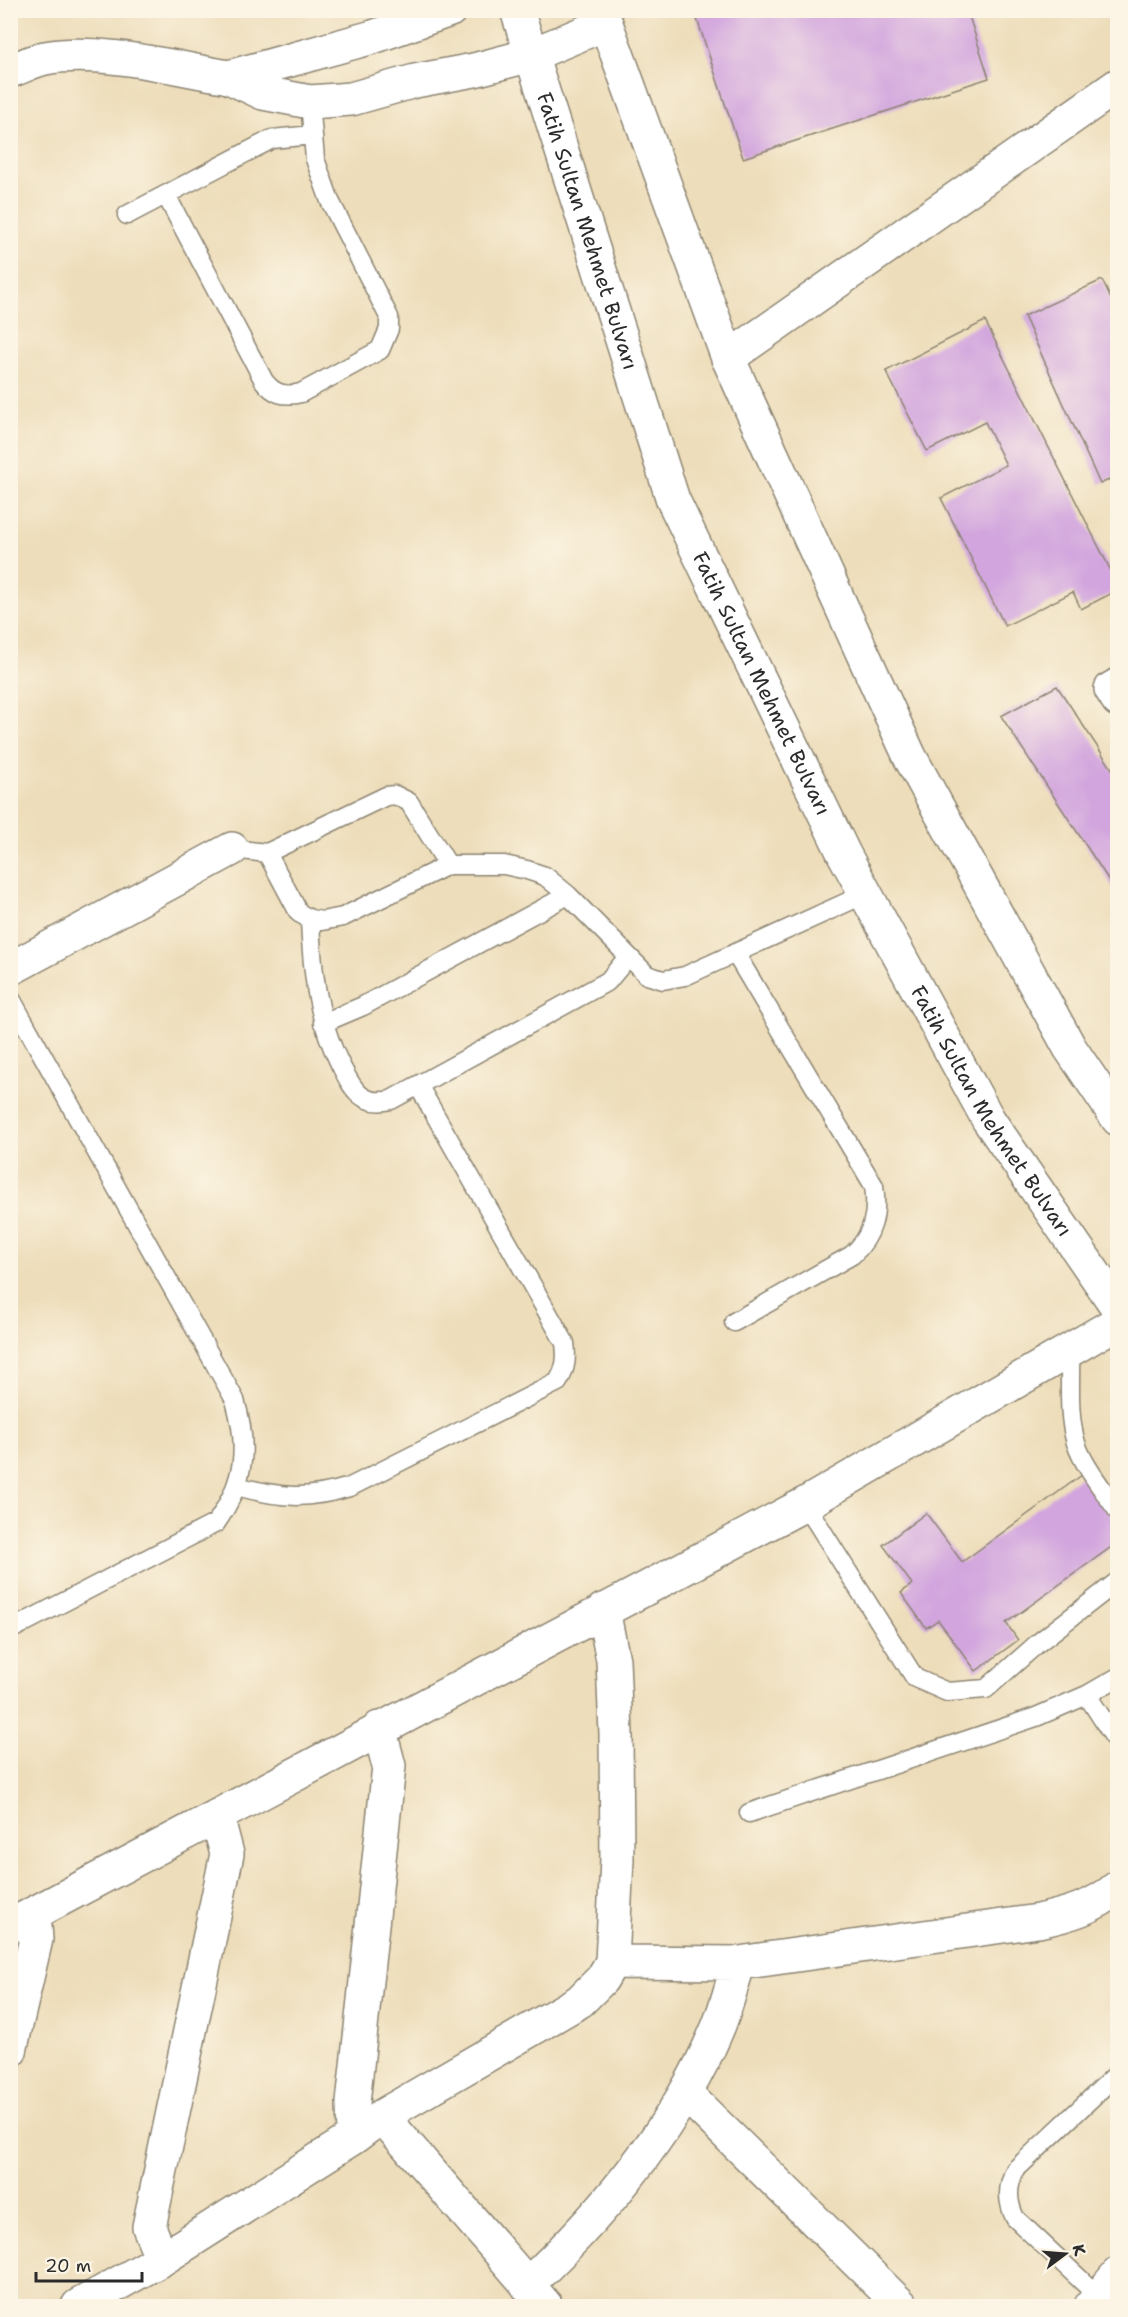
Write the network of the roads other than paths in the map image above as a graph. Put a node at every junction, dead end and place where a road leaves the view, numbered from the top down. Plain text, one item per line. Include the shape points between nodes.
1 (450, 10) edge
2 (517, 10) edge
3 (603, 17) edge
4 (531, 55) junction
5 (10, 71) edge
6 (229, 77) junction
7 (1118, 85) edge
8 (310, 102) junction
9 (313, 135) junction
10 (166, 195) junction
11 (127, 215) dead end
12 (728, 358) junction
13 (1118, 685) edge
14 (1118, 700) edge
15 (232, 849) joint
16 (267, 853) junction
17 (448, 865) junction
18 (865, 894) junction
19 (568, 895) junction
20 (310, 919) junction
21 (735, 953) junction
22 (628, 957) junction
23 (10, 969) edge
24 (10, 997) edge
25 (323, 1023) junction
26 (418, 1085) junction
27 (1118, 1119) edge
28 (1118, 1308) edge
29 (734, 1322) dead end
30 (1118, 1322) edge
31 (1070, 1350) junction
32 (237, 1486) junction
33 (805, 1504) junction
34 (1118, 1511) edge
35 (1118, 1581) edge
36 (603, 1610) junction
37 (10, 1630) edge
38 (1118, 1677) edge
39 (1087, 1695) junction
40 (379, 1728) junction
41 (1118, 1743) edge
42 (749, 1813) dead end
43 (217, 1816) junction
44 (1118, 1887) edge
45 (22, 1919) edge
46 (612, 1962) junction
47 (739, 1963) junction
48 (10, 2050) edge
49 (1118, 2073) edge
50 (686, 2094) junction
51 (382, 2116) junction
52 (354, 2137) junction
53 (162, 2259) junction
54 (1102, 2292) edge
55 (536, 2296) edge
56 (78, 2307) edge
57 (902, 2307) edge

1 - 6 main road via 373,37
2 - 4 main road, Fatih Sultan Mehmet Bulvarı
3 - 4 main road
3 - 12 main road
4 - 8 main road via 351,99
4 - 18 main road, Fatih Sultan Mehmet Bulvarı via 673,500
5 - 6 main road via 44,58 77,56 124,59
6 - 8 main road via 263,93
7 - 12 main road
8 - 9 lane
9 - 10 lane via 272,139
9 - 10 lane via 315,159 330,201 385,306 389,329 380,350 301,393 280,395 264,381
10 - 11 lane
12 - 27 main road via 910,757 1070,1048
13 - 14 main road via 1111,689
15 - 16 lane
15 - 23 main road
16 - 17 lane via 395,795 409,802
16 - 20 lane via 299,913
17 - 19 lane via 504,865 527,870 545,876
17 - 20 lane via 333,921
18 - 21 lane
18 - 28 main road, Fatih Sultan Mehmet Bulvarı via 988,1119
19 - 22 lane
19 - 25 lane via 363,1006
20 - 25 lane via 311,965
21 - 22 lane via 663,980 647,975
21 - 29 lane via 874,1186 877,1204 870,1234 852,1255
22 - 26 lane via 608,981
24 - 32 lane via 235,1400 244,1443
25 - 26 lane via 358,1094 383,1102
26 - 32 lane via 565,1343 563,1373 558,1382 350,1487 291,1497
30 - 31 main road
31 - 33 main road
31 - 34 lane via 1071,1416 1077,1445
32 - 37 lane via 216,1523
33 - 35 lane via 915,1678 947,1692 986,1689
33 - 36 main road
36 - 40 main road
36 - 46 main road via 613,1660 616,1734 617,1859
38 - 39 lane
39 - 41 lane
39 - 42 lane via 1036,1717
40 - 43 main road
40 - 52 main road via 389,1766 353,2103
43 - 45 main road
43 - 53 main road via 227,1854 149,2227
44 - 47 main road via 1071,1915
45 - 48 main road via 36,1939
46 - 47 main road
46 - 51 main road via 602,1979 580,2001
47 - 50 main road via 717,2030
49 - 54 lane via 1015,2170 1008,2190 1015,2218
50 - 55 main road via 628,2178 570,2245
50 - 57 main road
51 - 52 main road
51 - 55 main road
52 - 53 main road
53 - 56 main road

